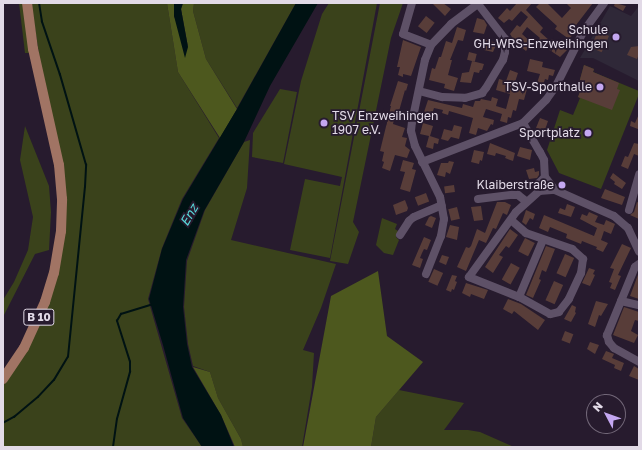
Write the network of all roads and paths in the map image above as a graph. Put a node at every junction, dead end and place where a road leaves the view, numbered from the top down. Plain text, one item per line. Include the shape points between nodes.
1 (27, 3) edge
2 (412, 3) edge
3 (479, 3) edge
4 (604, 3) edge
5 (431, 45) junction
6 (419, 91) junction
7 (523, 123) junction
8 (422, 162) junction
9 (639, 174) edge
10 (545, 177) junction
11 (555, 190) junction
12 (539, 191) junction
13 (478, 199) dead end
14 (527, 202) junction
15 (442, 205) junction
16 (629, 210) dead end
17 (511, 220) junction
18 (400, 235) dead end
19 (543, 240) junction
20 (639, 251) edge
21 (639, 264) edge
22 (426, 274) dead end
23 (519, 297) junction
24 (621, 301) junction
25 (639, 305) edge
26 (639, 362) edge
27 (3, 379) edge

1 - 27 main road, B 10 via 34,49 59,165 61,231 54,273 45,302 24,348
2 - 5 street via 403,34
3 - 5 street via 451,24
3 - 6 street via 505,39 503,60 486,88 478,95 465,98 442,97
4 - 7 street via 583,32 553,91
5 - 6 street via 425,60
6 - 8 street via 411,131
7 - 8 street
7 - 10 street via 544,160
8 - 15 street
9 - 16 street
10 - 11 street
10 - 12 street via 537,186
11 - 12 street
11 - 20 street via 614,216 628,228
12 - 14 street
13 - 14 street via 513,194
14 - 17 street
15 - 18 street via 414,216
15 - 22 street via 444,227
17 - 19 street via 526,234
17 - 23 street via 469,277
19 - 23 street
19 - 23 street via 565,246 578,253 583,259 581,273 569,299 555,314 540,310
21 - 24 street via 635,267
24 - 25 street
24 - 26 street via 607,335 614,348

